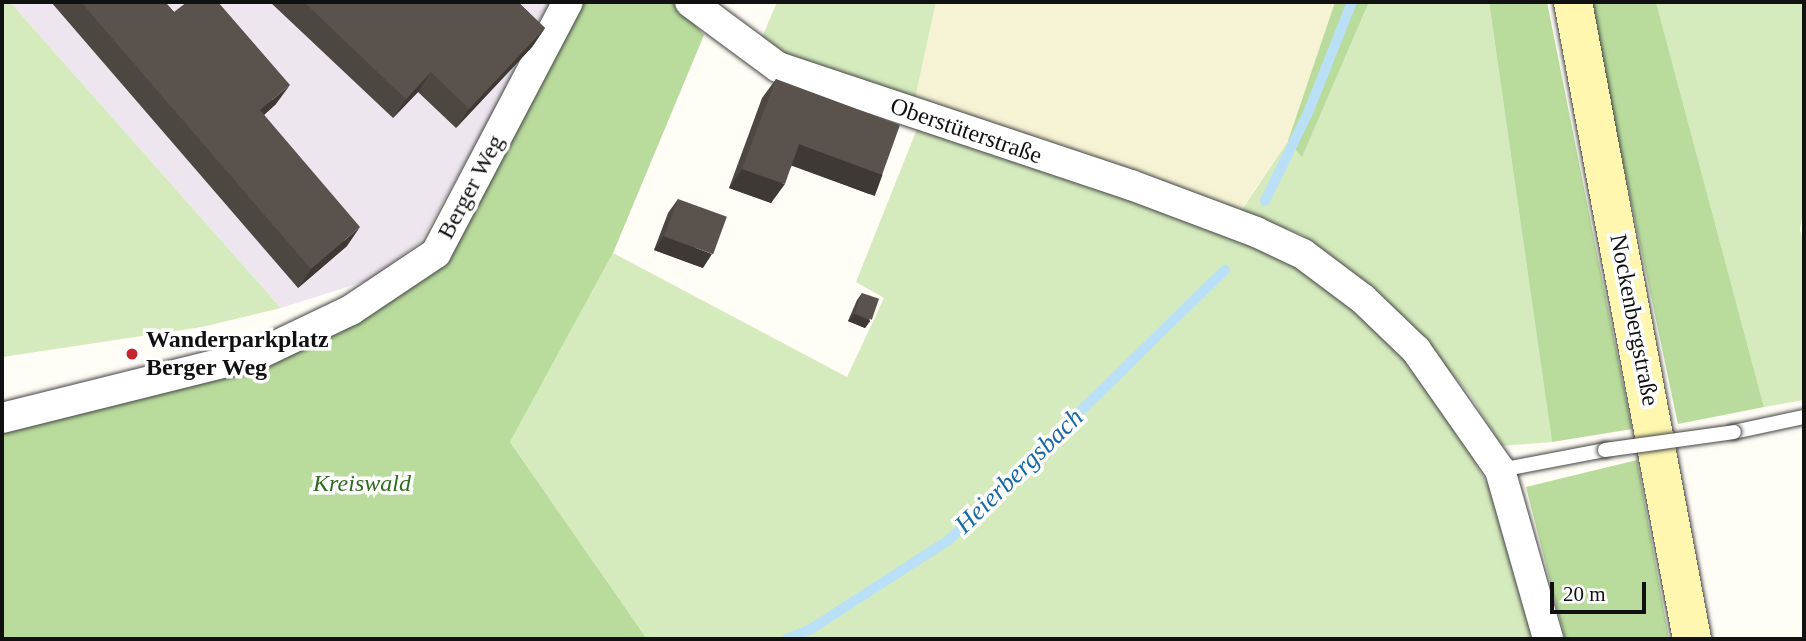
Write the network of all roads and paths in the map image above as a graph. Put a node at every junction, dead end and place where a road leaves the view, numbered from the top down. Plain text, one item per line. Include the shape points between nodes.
1 (568, 2) edge
2 (690, 2) edge
3 (1573, 2) edge
4 (1804, 417) edge
5 (2, 418) edge
6 (1500, 470) junction
7 (1548, 639) edge
8 (1692, 639) edge

1 - 5 street, Berger Weg via 436,253 351,310 259,355
2 - 6 street, Oberstüterstraße via 778,67 1131,185 1303,254 1416,350
3 - 8 main road, Nockenbergstraße
4 - 6 lane, bridge
6 - 7 street

